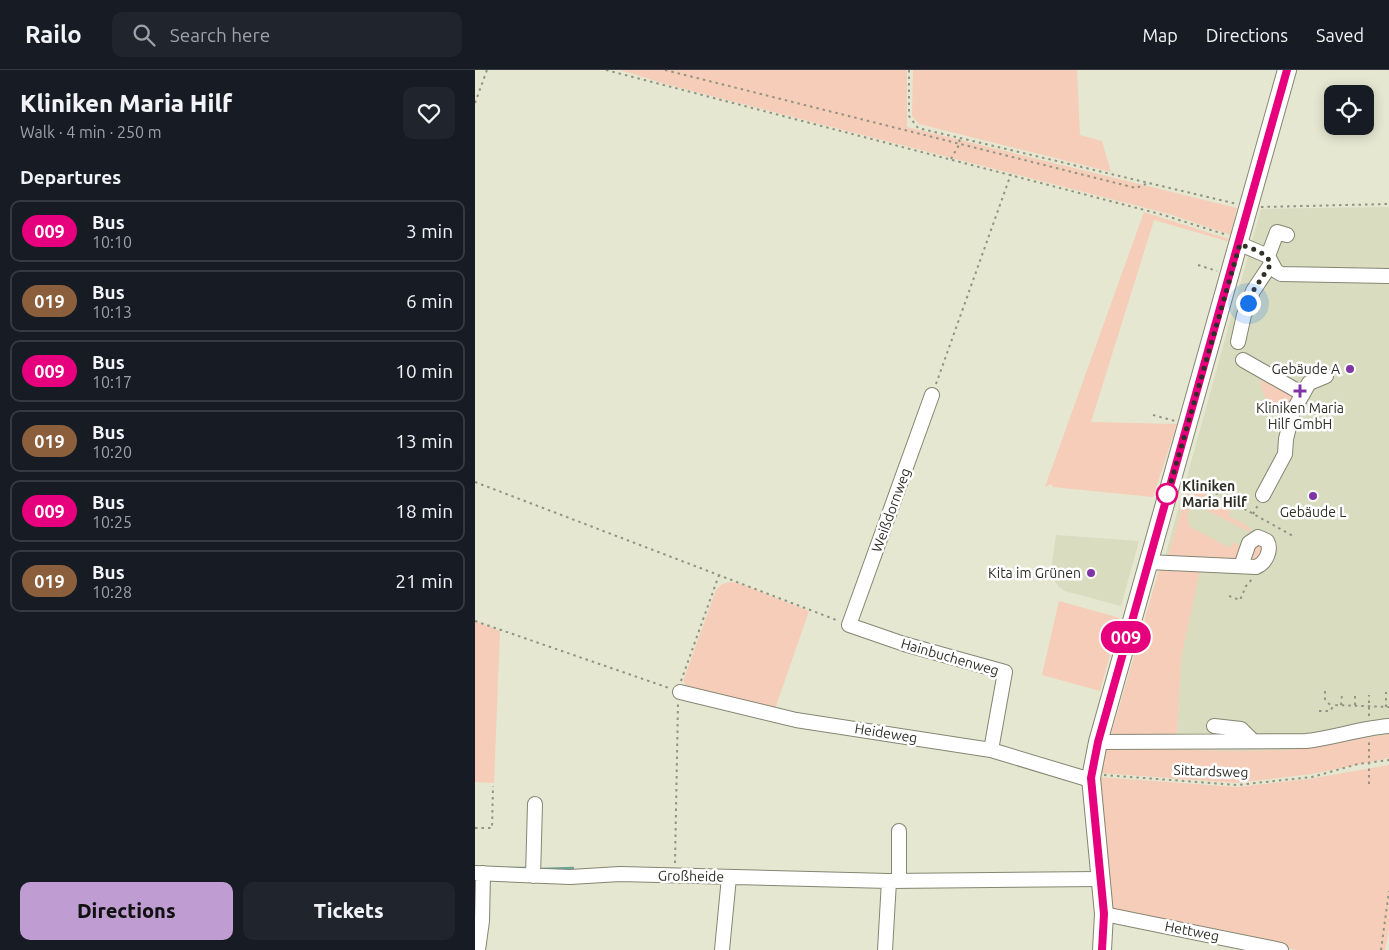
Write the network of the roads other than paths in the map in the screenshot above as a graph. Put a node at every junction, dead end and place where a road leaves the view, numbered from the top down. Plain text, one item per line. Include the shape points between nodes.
1 (1287, 70) edge
2 (1287, 235) dead end
3 (1240, 244) junction
4 (1269, 260) junction
5 (1389, 276) edge
6 (1239, 342) dead end
7 (1243, 360) dead end
8 (1326, 376) dead end
9 (1303, 394) junction
10 (932, 395) road end
11 (1263, 495) dead end
12 (1148, 562) junction
13 (1241, 566) dead end
14 (849, 625) joint
15 (680, 692) road end
16 (1214, 726) dead end
17 (1389, 726) edge
18 (1253, 741) junction
19 (1098, 742) junction
20 (991, 750) junction
21 (1091, 778) junction
22 (535, 804) dead end
23 (899, 831) dead end
24 (479, 873) edge
25 (533, 876) junction
26 (729, 877) junction
27 (1100, 879) junction
28 (894, 881) junction
29 (1104, 914) junction
30 (478, 950) edge
31 (722, 950) edge
32 (885, 950) edge
33 (1102, 950) edge
34 (1281, 950) edge

1 - 3 main road
2 - 4 street via 1277,232
3 - 4 street
3 - 12 main road
4 - 5 street via 1276,271 1289,275
4 - 6 street via 1244,315
7 - 9 street
8 - 9 street via 1309,383
9 - 11 street via 1293,411 1285,454
10 - 14 street, Weißdornweg
12 - 13 street
12 - 19 main road
14 - 20 street, Hainbuchenweg via 1005,672
15 - 20 street, Heideweg via 795,720
16 - 18 street via 1241,729
17 - 18 street via 1306,741
18 - 19 street
19 - 21 main road
20 - 21 street, Heideweg
21 - 27 main road
22 - 25 street
23 - 28 street
24 - 25 street, Großheide
24 - 30 street, Großheide via 482,921
25 - 26 street, Großheide
26 - 28 street, Großheide
26 - 31 street
27 - 28 street, Großheide
27 - 29 main road
28 - 32 street
29 - 33 main road
29 - 34 street, Hettweg

